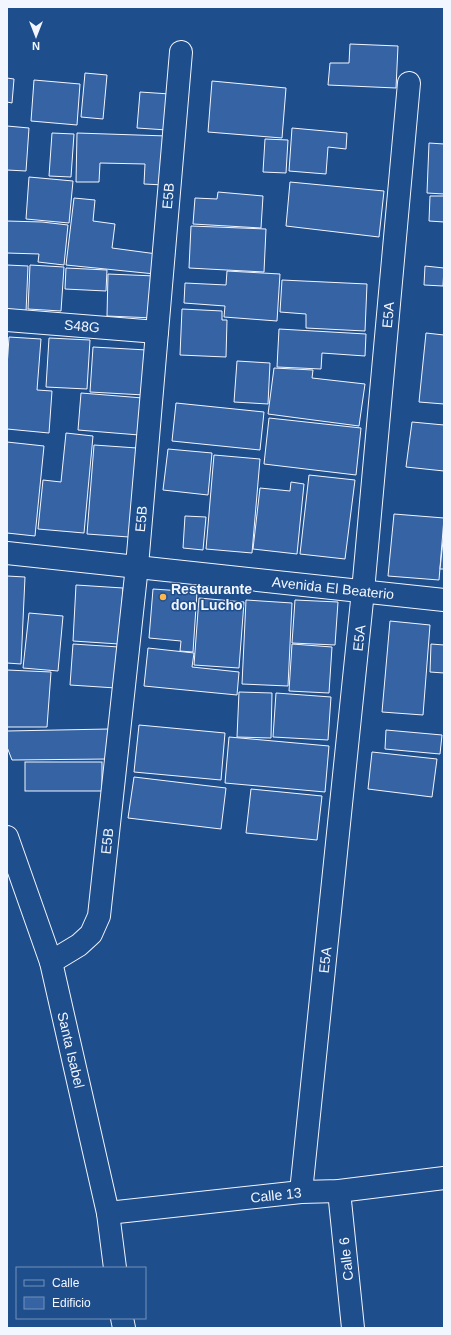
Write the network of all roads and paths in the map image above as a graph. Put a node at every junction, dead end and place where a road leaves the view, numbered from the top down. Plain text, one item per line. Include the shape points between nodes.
1 (181, 52) dead end
2 (409, 83) dead end
3 (7, 320) edge
4 (157, 332) junction
5 (7, 552) edge
6 (137, 566) junction
7 (364, 591) junction
8 (444, 600) edge
9 (7, 836) edge
10 (51, 962) junction
11 (444, 1178) edge
12 (340, 1191) junction
13 (301, 1192) junction
14 (108, 1214) junction
15 (115, 1267) edge
16 (353, 1328) edge

1 - 4 street, E5B
2 - 7 street, E5A
3 - 4 street, S48G
4 - 6 street, E5B
5 - 6 street, Avenida El Beaterio
6 - 7 street, Avenida El Beaterio
6 - 10 street, E5B via 99,916 91,934 79,945
7 - 8 street, Avenida El Beaterio
7 - 13 street, E5A
9 - 10 street, Santa Isabel
10 - 14 street, Santa Isabel
11 - 12 street, Calle 13
12 - 13 street, Calle 13
12 - 16 street, Calle 6
13 - 14 street, Calle 13
14 - 15 street, Santa Isabel

